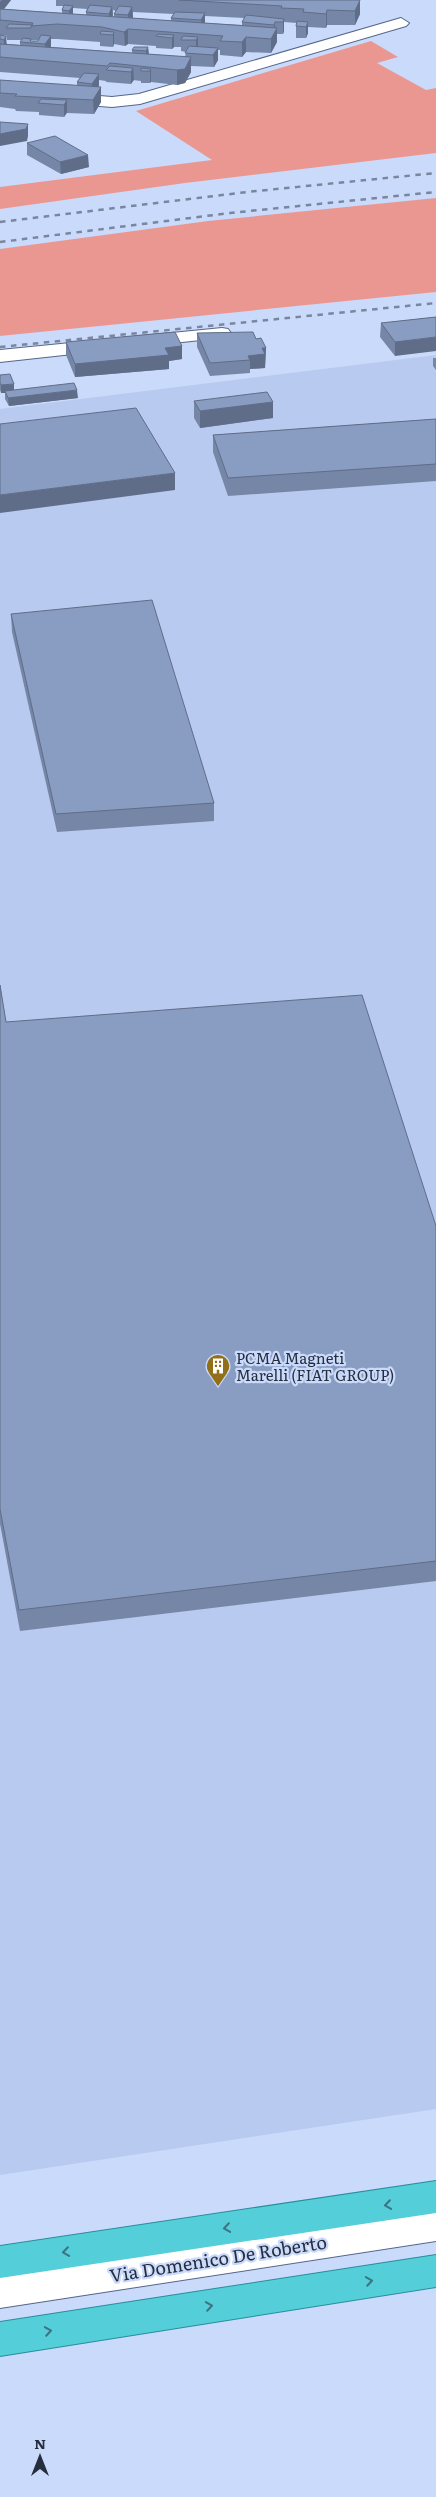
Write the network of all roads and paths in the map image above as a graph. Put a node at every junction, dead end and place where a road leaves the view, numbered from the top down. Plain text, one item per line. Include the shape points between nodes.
1 (401, 23) dead end
2 (0, 93) edge
3 (222, 333) edge
4 (0, 356) edge
5 (436, 2198) edge
6 (436, 2225) edge
7 (0, 2262) edge
8 (436, 2271) edge
9 (0, 2291) edge
10 (0, 2339) edge

1 - 2 street via 140,99 112,102
3 - 4 street
5 -> 7 highway
6 - 9 street, Via Domenico De Roberto
10 -> 8 highway

